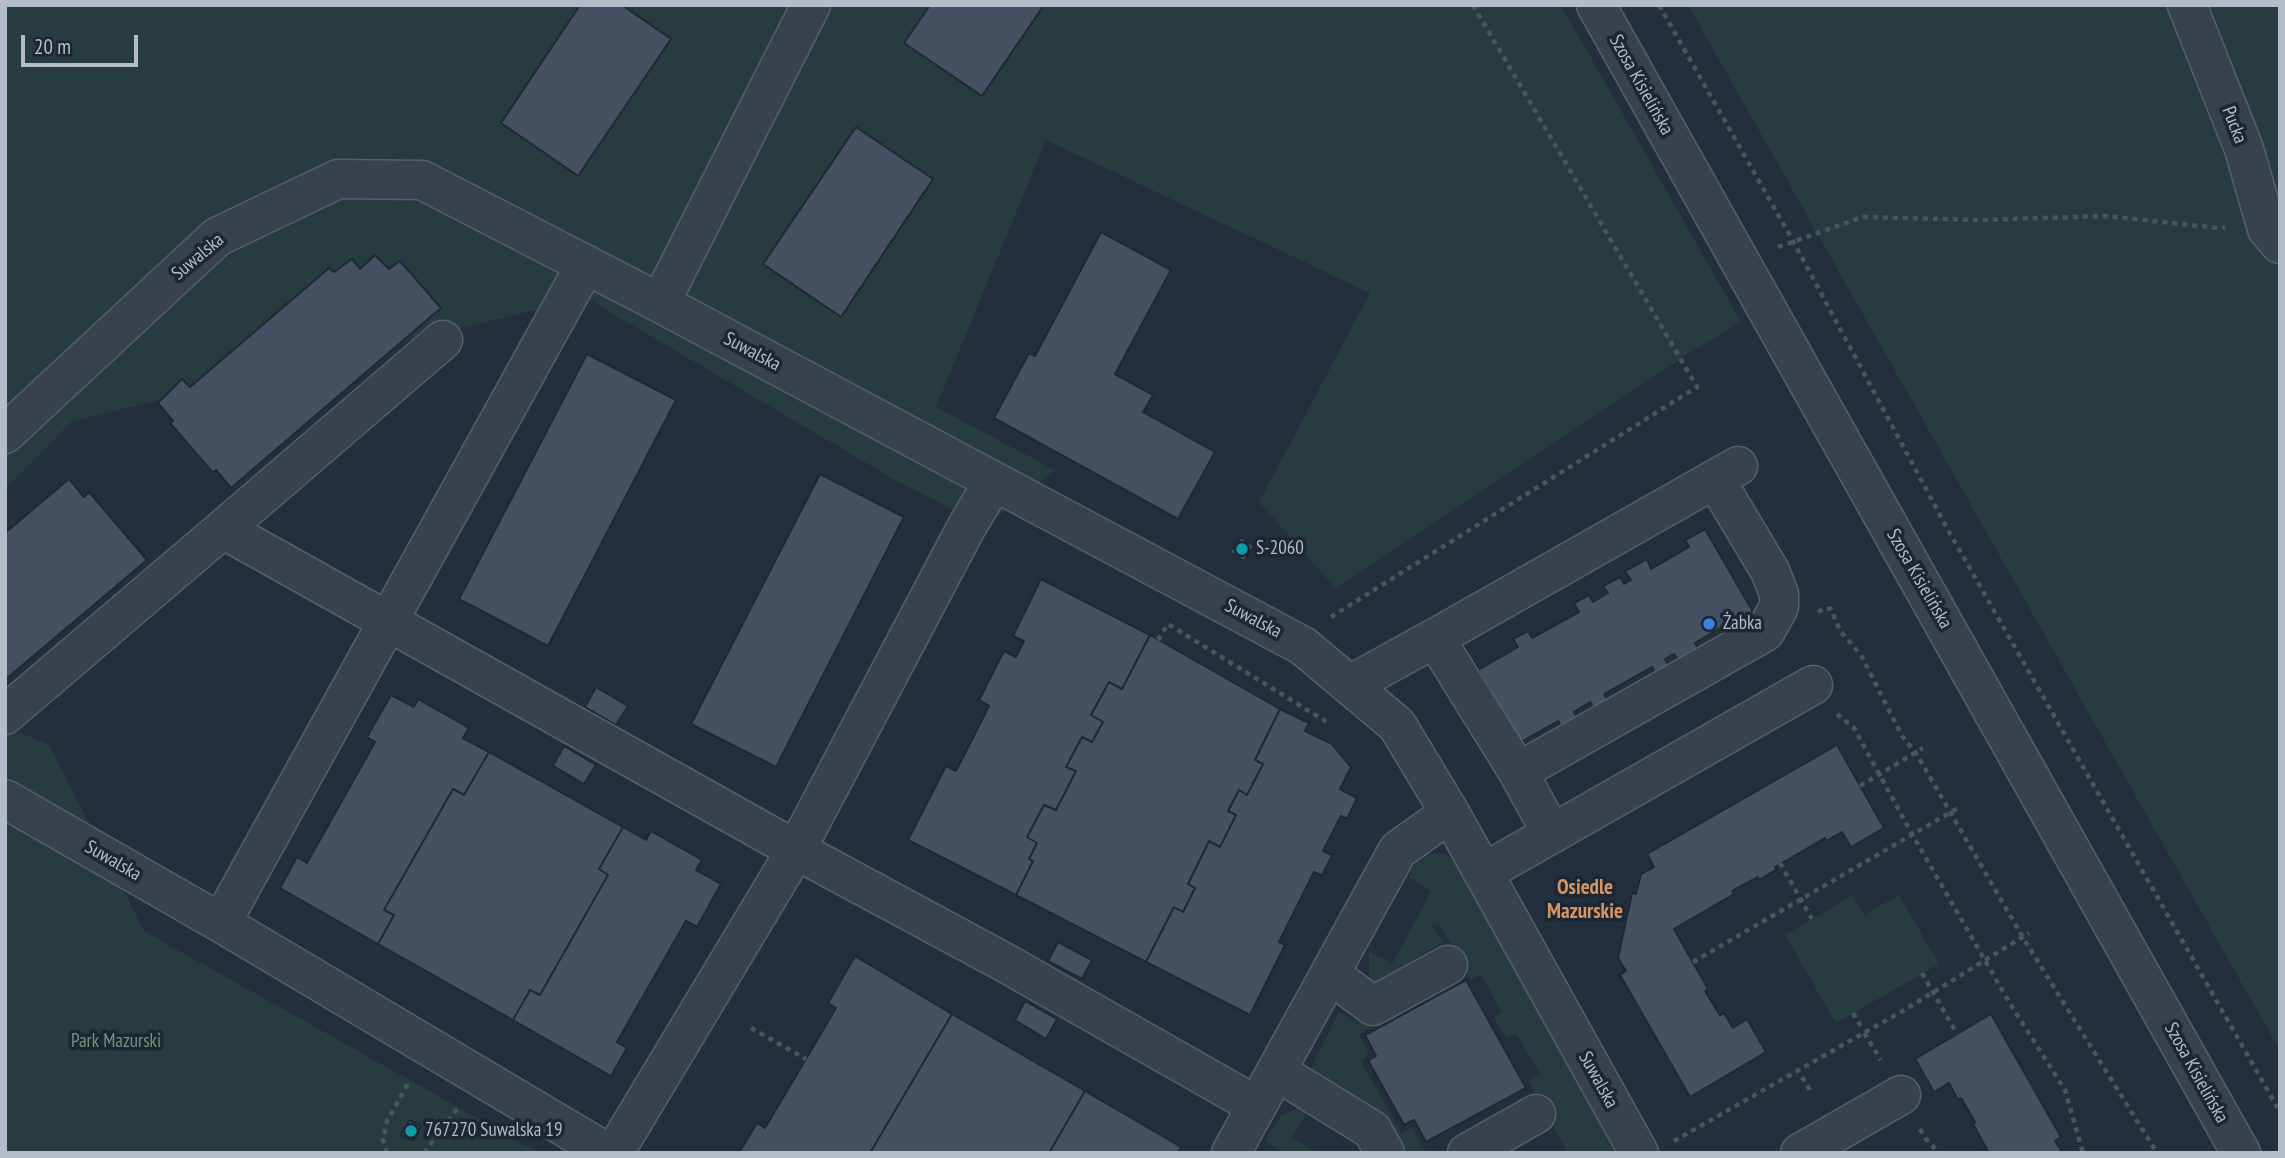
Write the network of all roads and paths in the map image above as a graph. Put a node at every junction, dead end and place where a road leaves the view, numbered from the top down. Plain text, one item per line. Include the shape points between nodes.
1 (811, 5) edge
2 (1473, 5) edge
3 (1596, 5) edge
4 (1659, 5) edge
5 (2187, 5) edge
6 (2272, 232) edge
7 (1793, 241) junction
8 (1741, 262) junction
9 (586, 264) junction
10 (660, 303) junction
11 (443, 340) dead end
12 (5, 434) edge
13 (994, 481) junction
14 (223, 529) junction
15 (1825, 608) dead end
16 (390, 621) junction
17 (1322, 623) dead end
18 (1435, 638) junction
19 (1158, 640) dead end
20 (1350, 685) junction
21 (1810, 687) joint
22 (5, 715) edge
23 (1338, 729) dead end
24 (1923, 748) dead end
25 (1916, 752) junction
26 (1517, 772) junction
27 (1879, 774) junction
28 (1860, 786) dead end
29 (5, 799) edge
30 (1958, 808) dead end
31 (1950, 812) junction
32 (1450, 813) junction
33 (1552, 834) junction
34 (1912, 834) junction
35 (796, 850) junction
36 (1780, 863) dead end
37 (1483, 873) junction
38 (1801, 899) junction
39 (1812, 919) dead end
40 (221, 923) junction
41 (2029, 933) dead end
42 (2022, 936) junction
43 (1986, 960) junction
44 (1693, 962) dead end
45 (1448, 965) dead end
46 (1330, 974) junction
47 (1922, 974) dead end
48 (1934, 992) junction
49 (1853, 1013) dead end
50 (751, 1028) dead end
51 (1863, 1030) junction
52 (1957, 1034) dead end
53 (430, 1046) junction
54 (806, 1059) dead end
55 (1882, 1063) dead end
56 (1276, 1071) junction
57 (480, 1076) junction
58 (1802, 1077) dead end
59 (1811, 1092) dead end
60 (1901, 1095) dead end
61 (1257, 1106) junction
62 (2280, 1112) edge
63 (1536, 1114) dead end
64 (1656, 1147) edge
65 (387, 1153) edge
66 (424, 1153) edge
67 (608, 1153) edge
68 (614, 1153) edge
69 (1231, 1153) edge
70 (1385, 1153) edge
71 (1467, 1153) edge
72 (1800, 1153) edge
73 (2083, 1153) edge
74 (2157, 1153) edge
75 (2241, 1153) edge

1 - 10 street
2 - 17 path via 1697,387
3 - 8 street, Szosa Kisielińska
4 - 7 path
5 - 6 street, Pucka
6 - 7 path via 2106,216 1863,217
7 - 8 path
7 - 62 path via 1948,530
8 - 75 street, Szosa Kisielińska
9 - 10 street, Suwalska
9 - 12 street, Suwalska via 422,180 338,179 218,237
9 - 16 street
10 - 13 street, Suwalska
11 - 14 street
13 - 20 street, Suwalska via 1303,646
13 - 35 street
14 - 16 street
14 - 22 street
15 - 25 path via 1831,608 1840,631 1861,655 1902,736
16 - 35 street
16 - 40 street
18 - 20 street
18 - 26 street
18 - 26 street via 1726,472 1779,594 1779,607 1765,632
19 - 23 path via 1168,624
20 - 32 street, Suwalska via 1397,725
21 - 27 path via 1854,728
21 - 33 street
24 - 25 path
25 - 27 path
25 - 31 path
26 - 33 street
27 - 28 path
27 - 34 path
29 - 40 street, Suwalska
30 - 31 path
31 - 34 path
31 - 42 path
32 - 37 street, Suwalska
32 - 46 street via 1398,850
33 - 37 street
34 - 38 path
34 - 43 path
35 - 61 street
35 - 68 street
36 - 38 path
37 - 64 street, Suwalska
38 - 39 path
38 - 44 path
40 - 53 street, Suwalska
41 - 42 path
42 - 43 path
42 - 74 path
43 - 48 path
43 - 73 path via 2065,1090
45 - 46 street via 1373,1006
46 - 56 street
47 - 48 path
48 - 51 path
48 - 52 path
49 - 51 path
50 - 54 path
51 - 55 path
51 - 64 path
53 - 57 street, Suwalska
53 - 65 path via 387,1121 383,1139
56 - 61 street
56 - 70 street via 1371,1129
57 - 66 path
57 - 67 street, Suwalska
58 - 59 path
60 - 72 street
61 - 69 street
63 - 71 street

